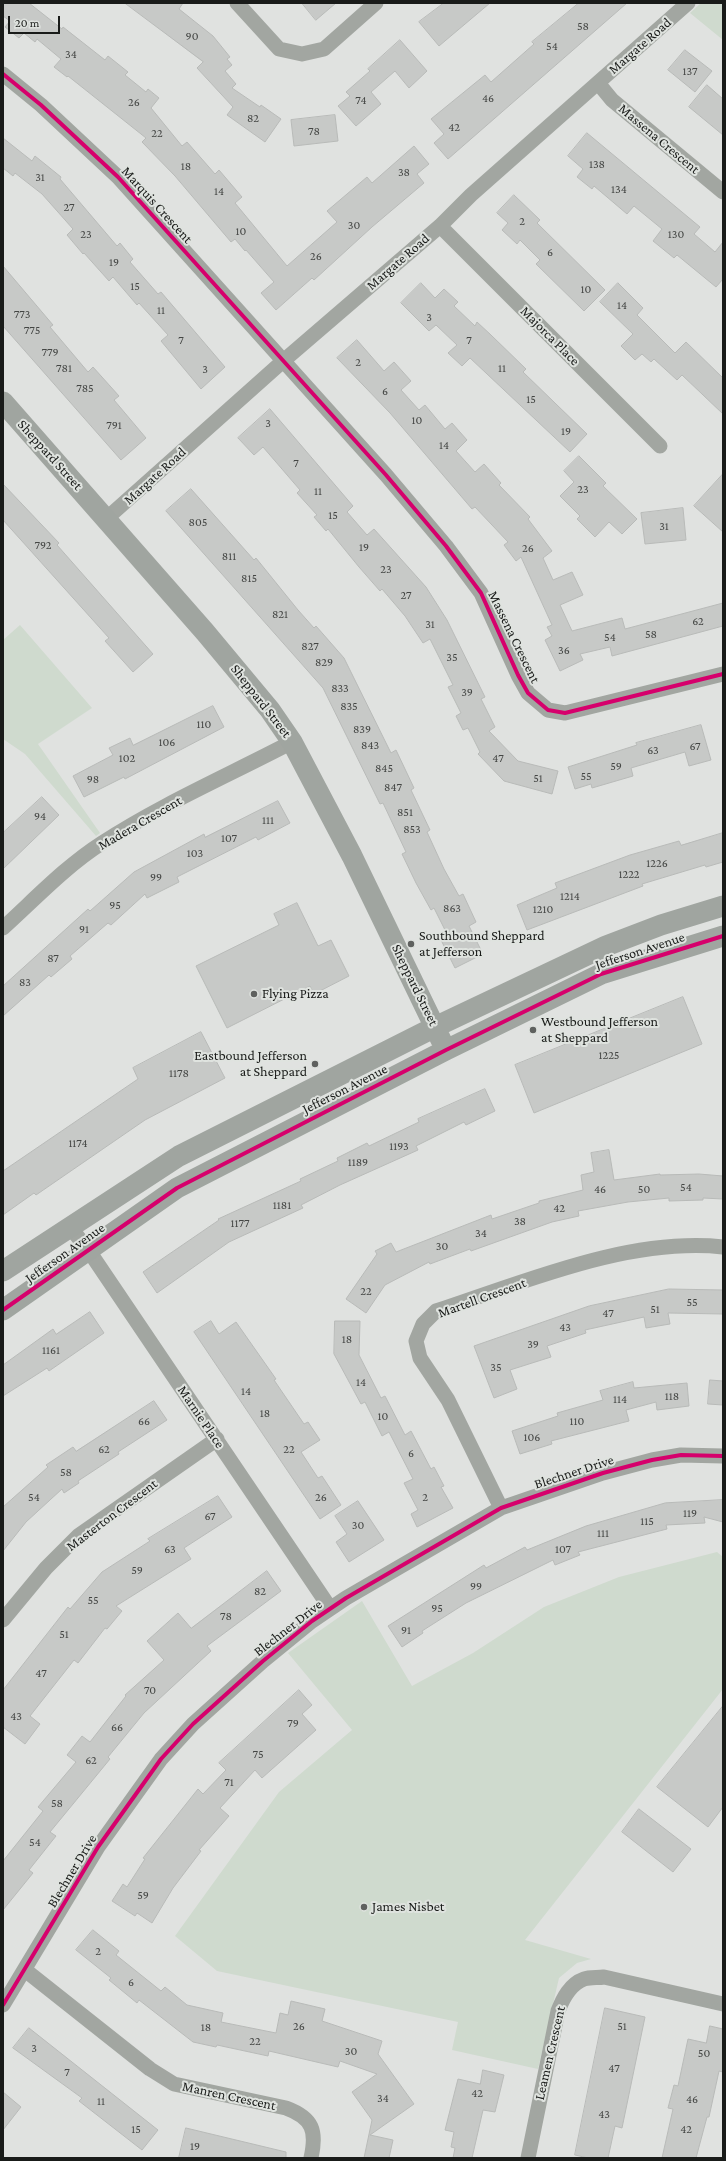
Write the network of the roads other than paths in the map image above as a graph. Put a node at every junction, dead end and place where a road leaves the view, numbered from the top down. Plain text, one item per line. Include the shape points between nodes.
1 (237, 3) edge
2 (376, 3) edge
3 (688, 3) edge
4 (3, 74) edge
5 (598, 83) junction
6 (723, 192) edge
7 (440, 226) junction
8 (282, 362) junction
9 (3, 402) edge
10 (660, 446) dead end
11 (106, 519) junction
12 (723, 674) edge
13 (292, 742) junction
14 (723, 906) edge
15 (3, 928) edge
16 (723, 936) edge
17 (435, 1027) junction
18 (446, 1050) junction
19 (70, 1227) junction
20 (723, 1247) edge
21 (89, 1250) junction
22 (3, 1271) edge
23 (3, 1310) edge
24 (216, 1439) junction
25 (723, 1456) edge
26 (501, 1508) junction
27 (330, 1608) junction
28 (3, 1620) edge
29 (25, 1970) junction
30 (723, 2004) edge
31 (3, 2005) edge
32 (311, 2158) edge
33 (528, 2158) edge

1 - 2 street via 279,49 302,54 324,49
3 - 5 street, Margate Road
4 - 8 street, Marquis Crescent via 42,105 118,177
5 - 6 street, Massena Crescent via 612,100
5 - 7 street, Margate Road via 471,195
7 - 8 street, Margate Road
7 - 10 street, Majorca Place
8 - 11 street, Margate Road
8 - 12 street, Massena Crescent via 386,475 450,552 481,593 528,693 548,710 565,713
9 - 11 street, Sheppard Street
11 - 13 street, Sheppard Street via 270,710
13 - 15 street, Madera Crescent via 134,824 101,844
13 - 17 street, Sheppard Street via 352,856
14 - 17 street, Jefferson Avenue via 661,925 606,946
16 - 18 street, Jefferson Avenue via 600,974
17 - 18 street, Sheppard Street
17 - 19 street, Jefferson Avenue via 179,1156
18 - 21 street, Jefferson Avenue via 177,1188
19 - 21 street, Marnie Place
19 - 22 street, Jefferson Avenue
20 - 26 street, Martell Crescent via 685,1246 620,1254 590,1261 436,1311 423,1324 416,1341 420,1358 448,1400
21 - 23 street, Jefferson Avenue
21 - 24 street, Marnie Place
24 - 27 street, Marnie Place
24 - 28 street, Masterton Crescent via 78,1536 46,1568
25 - 26 street, Blechner Drive via 681,1455 652,1460 602,1473
26 - 27 street, Blechner Drive
27 - 29 street, Blechner Drive via 263,1661 193,1724 161,1759 98,1847
29 - 31 street, Blechner Drive
29 - 32 street, Manren Crescent via 150,2069 174,2084 286,2108 301,2114 313,2127 314,2145
30 - 33 street, Leamen Crescent via 604,1977 585,1978 574,1986 563,1996 558,2011

